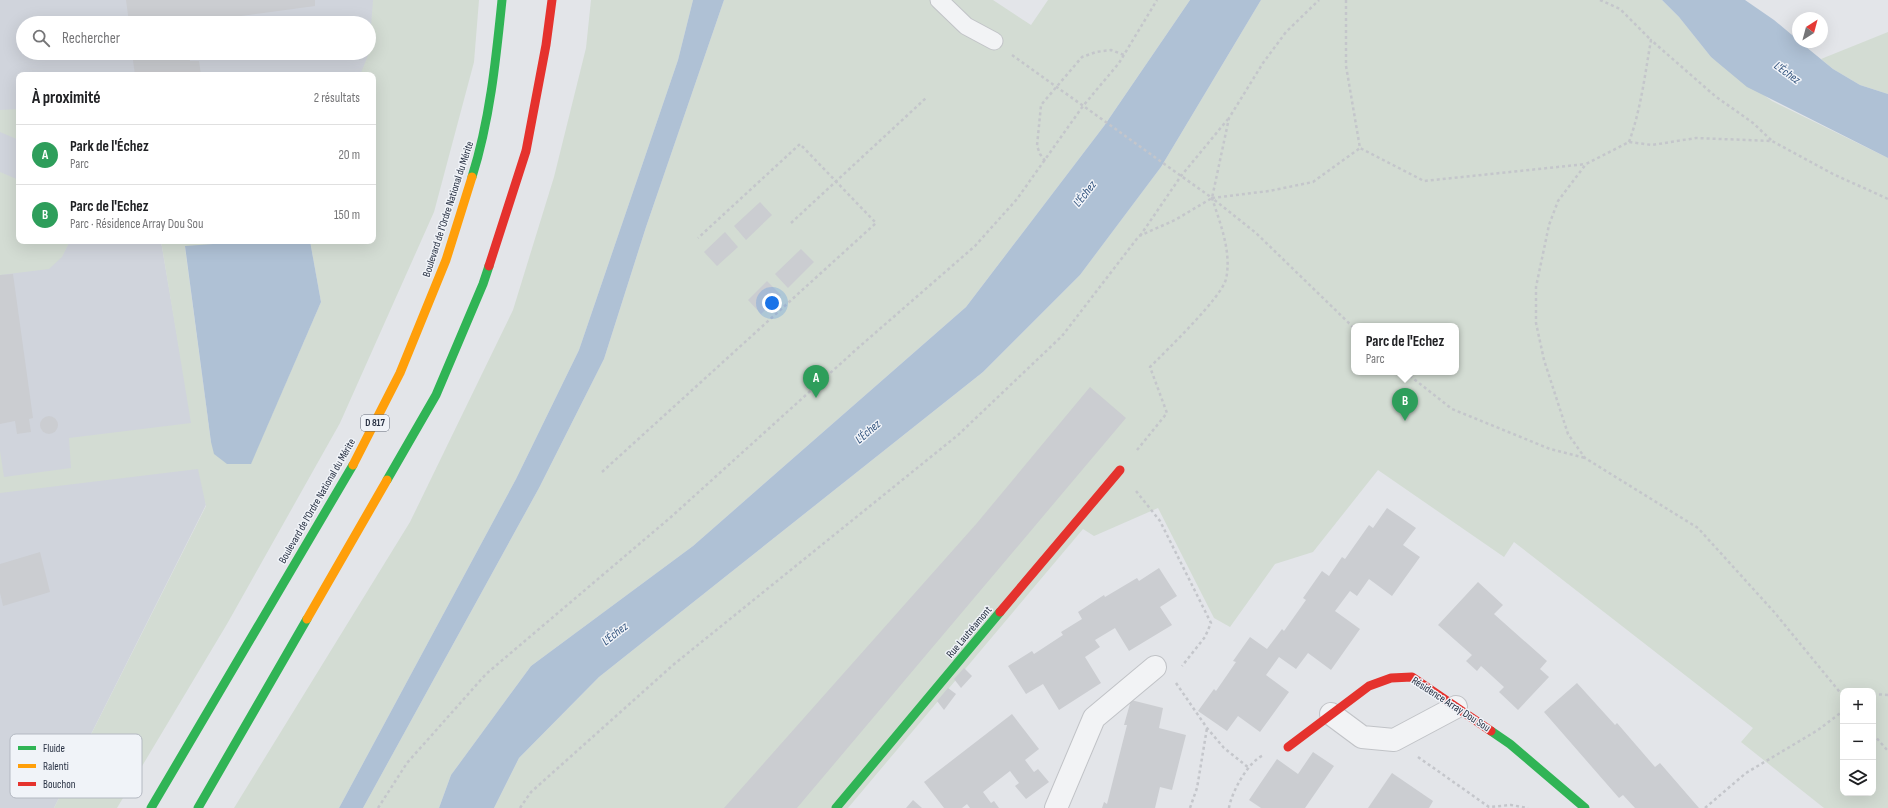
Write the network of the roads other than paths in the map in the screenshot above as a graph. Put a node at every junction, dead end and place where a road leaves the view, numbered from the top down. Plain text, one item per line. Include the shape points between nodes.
1 (502, 0) edge
2 (552, 0) edge
3 (939, 0) edge
4 (994, 41) road end
5 (1120, 470) road end
6 (1163, 672) road end
7 (1456, 707) junction
8 (1331, 714) junction
9 (1288, 747) road end
10 (151, 808) edge
11 (198, 808) edge
12 (836, 808) edge
13 (1056, 808) edge
14 (1584, 808) edge

1 - 10 main road, Boulevard de l'Ordre National du Mérite / D 817 via 482,145 446,260 400,373 353,464
2 - 11 main road via 526,151 483,284 436,395
3 - 4 lane via 966,26
5 - 12 main road, Rue Lautréamont
6 - 13 street via 1094,718
7 - 8 street via 1394,740 1362,737
7 - 8 main road, Résidence Array Dou Sou via 1412,676 1391,678 1369,686
7 - 14 main road, Résidence Array Dou Sou via 1510,744
8 - 9 main road, Résidence Array Dou Sou

